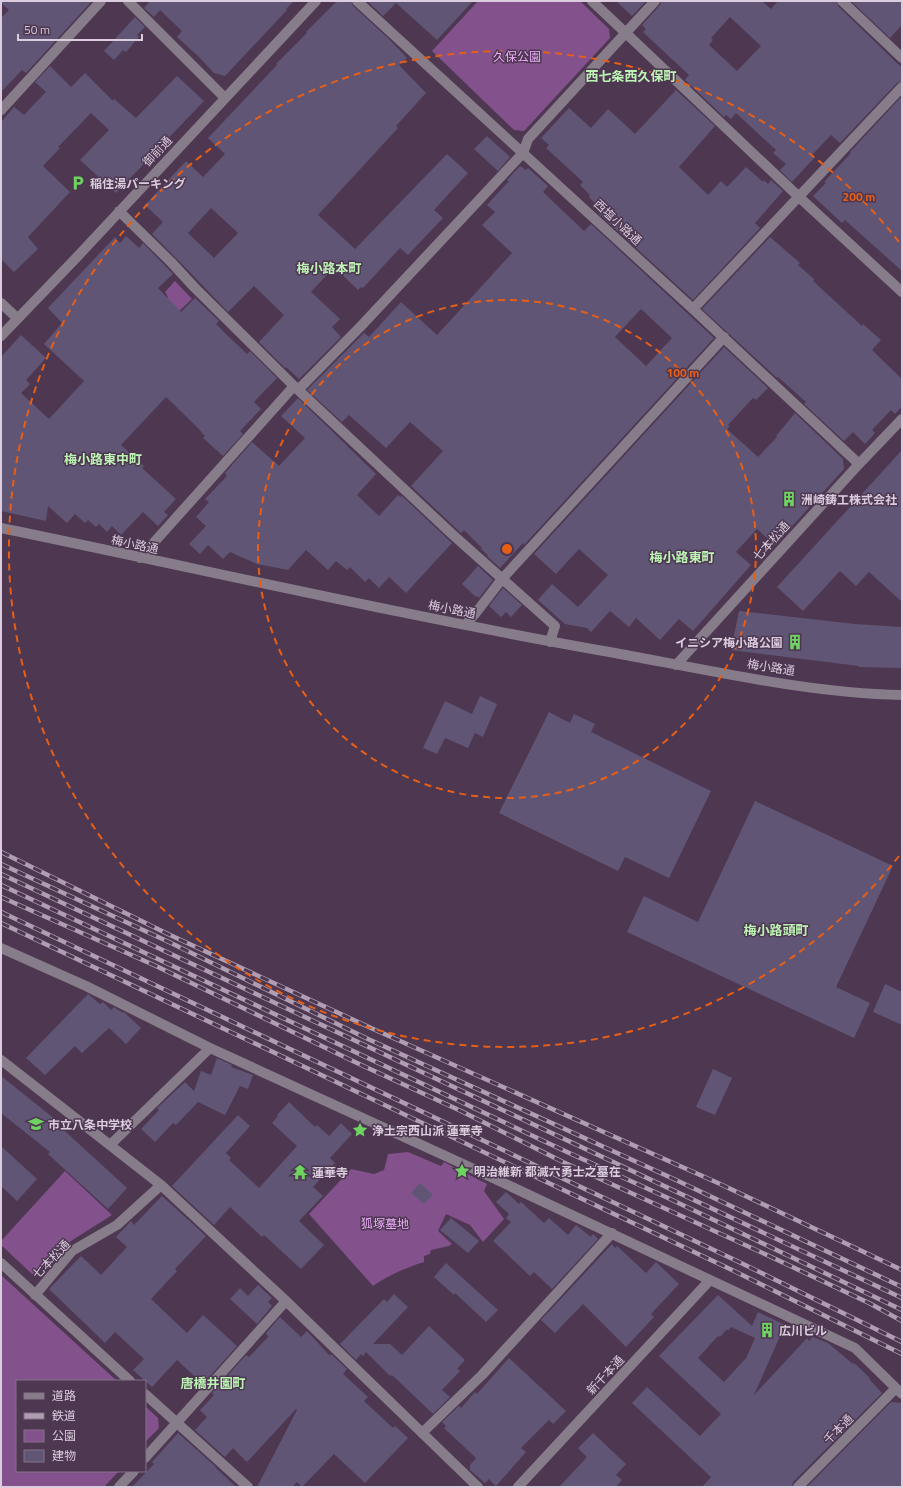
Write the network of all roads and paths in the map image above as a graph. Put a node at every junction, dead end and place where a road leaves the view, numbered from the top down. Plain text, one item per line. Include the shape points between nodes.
1 (101, 1) edge
2 (128, 1) edge
3 (316, 1) edge
4 (357, 1) edge
5 (592, 1) edge
6 (655, 1) edge
7 (842, 1) edge
8 (625, 32) junction
9 (902, 58) edge
10 (902, 87) edge
11 (225, 98) junction
12 (2, 107) edge
13 (523, 153) junction
14 (799, 197) junction
15 (119, 211) junction
16 (902, 292) edge
17 (1, 303) edge
18 (693, 309) junction
19 (17, 318) junction
20 (1, 336) edge
21 (724, 337) junction
22 (296, 388) junction
23 (902, 419) edge
24 (859, 464) junction
25 (1, 528) edge
26 (140, 558) junction
27 (502, 580) junction
28 (465, 625) junction
29 (550, 642) junction
30 (676, 665) junction
31 (902, 695) edge
32 (1, 948) edge
33 (210, 1048) junction
34 (1, 1060) edge
35 (110, 1145) junction
36 (160, 1185) junction
37 (612, 1233) junction
38 (1, 1263) edge
39 (710, 1280) junction
40 (35, 1295) junction
41 (286, 1301) junction
42 (129, 1380) edge
43 (899, 1391) edge
44 (146, 1395) edge
45 (176, 1422) junction
46 (422, 1433) junction
47 (146, 1457) edge
48 (133, 1472) edge
49 (119, 1487) edge
50 (248, 1487) edge
51 (478, 1487) edge
52 (518, 1487) edge
53 (798, 1487) edge

1 - 12 street
2 - 11 street
3 - 11 street, 御前通
4 - 13 street, 西塩小路通
5 - 8 street
6 - 8 street
7 - 9 street
8 - 13 street via 528,139
8 - 14 street
10 - 14 street
11 - 15 street, 御前通
13 - 18 street, 西塩小路通
13 - 22 street via 367,319
14 - 16 street
14 - 18 street
15 - 19 street, 御前通
15 - 22 street
17 - 19 street
18 - 21 street, 西塩小路通
19 - 20 street, 御前通
21 - 24 street, 西塩小路通
21 - 27 street
22 - 26 street
22 - 27 street
23 - 24 street, 七本松通
24 - 30 street, 七本松通
25 - 26 street, 梅小路通
26 - 28 street, 梅小路通
27 - 28 street
27 - 29 street via 555,626
28 - 29 street, 梅小路通
29 - 30 street, 梅小路通
30 - 31 street, 梅小路通 via 817,688
32 - 33 street via 86,986
33 - 35 street
33 - 37 street
34 - 35 street
35 - 36 street
36 - 40 street, 七本松通 via 117,1225 72,1251
36 - 41 street
37 - 39 street
37 - 46 street via 482,1375
38 - 40 street, 七本松通
39 - 43 street via 855,1348
39 - 52 street, 新千本通
40 - 42 street
41 - 45 street
41 - 46 street
43 - 53 street, 千本通
44 - 45 street
45 - 47 street
45 - 50 street
46 - 51 street
48 - 49 street

